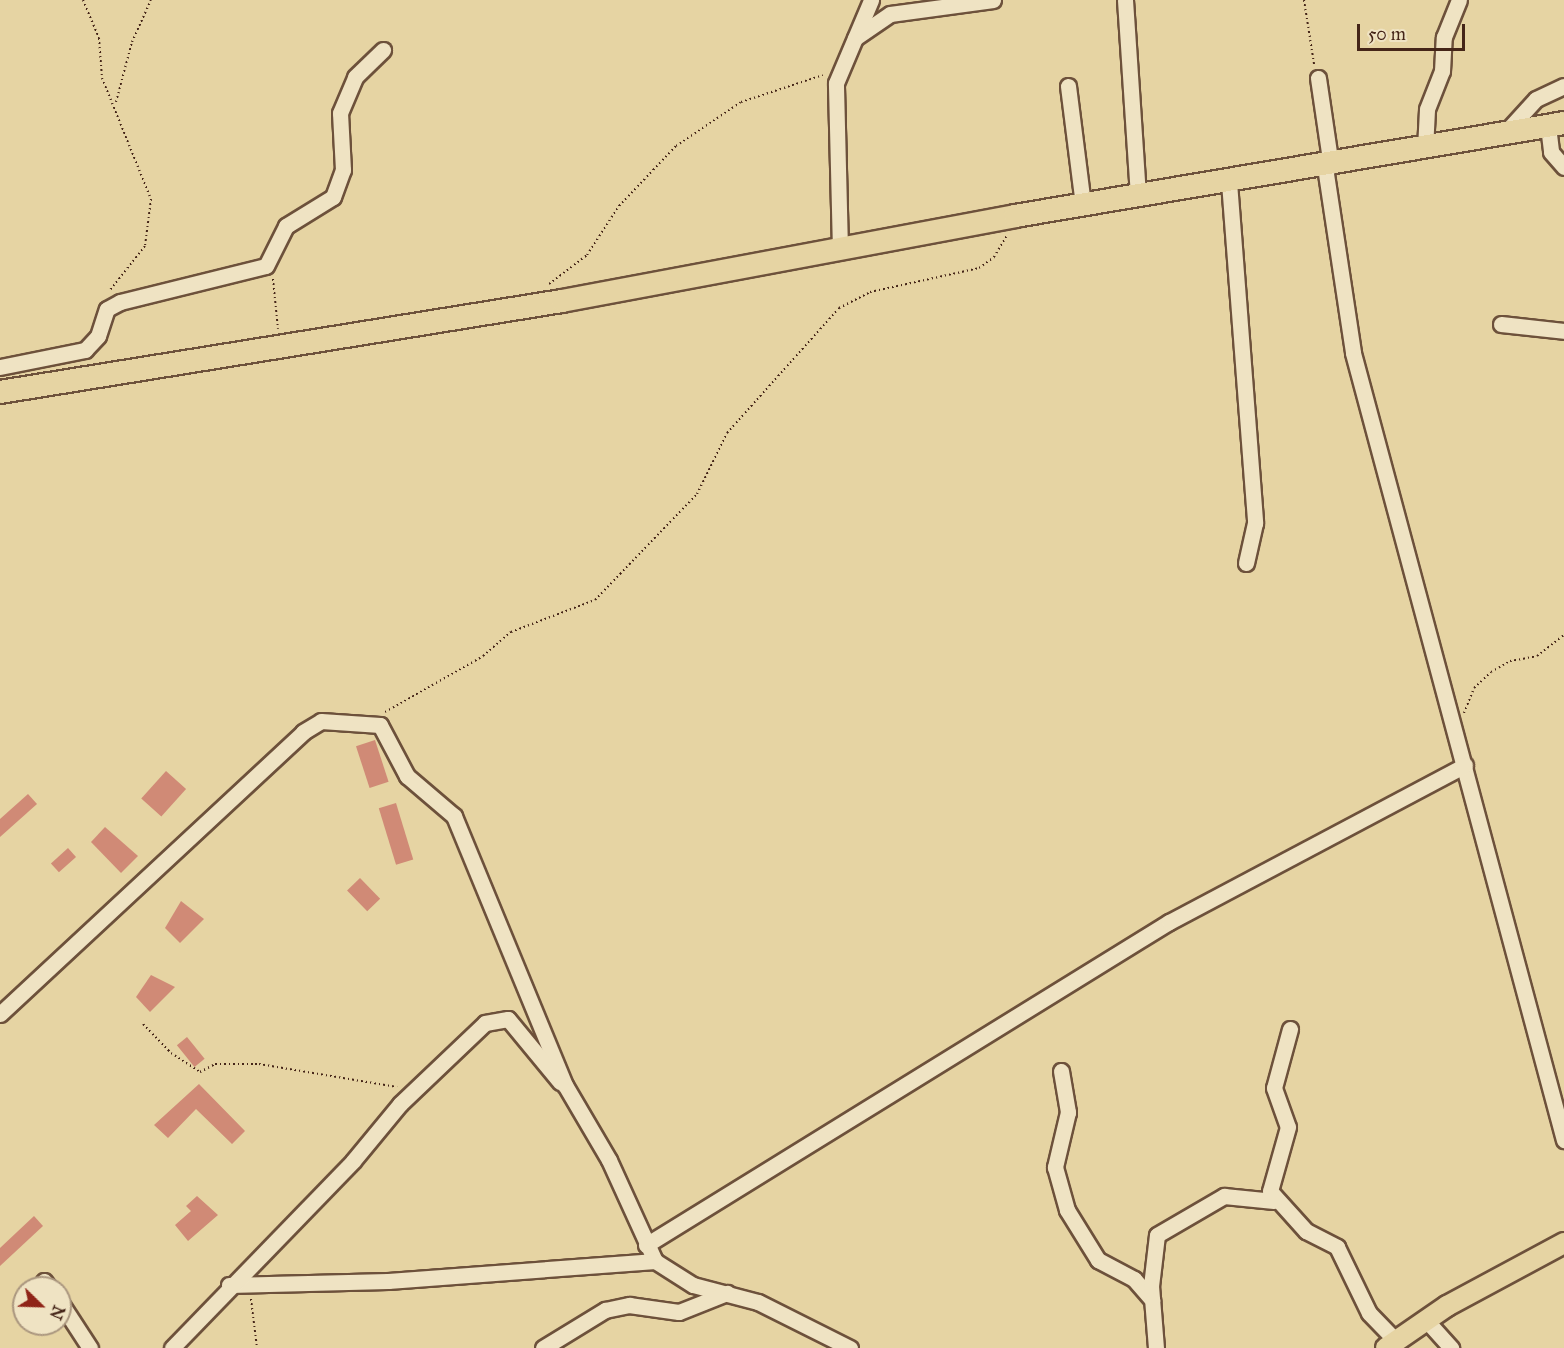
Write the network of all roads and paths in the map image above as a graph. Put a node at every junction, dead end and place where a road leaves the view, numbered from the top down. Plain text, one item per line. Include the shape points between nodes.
1 (83, 0) edge
2 (151, 0) edge
3 (871, 0) edge
4 (993, 0) edge
5 (1125, 0) edge
6 (1304, 0) edge
7 (1459, 0) edge
8 (852, 40) junction
9 (384, 50) dead end
10 (840, 70) junction
11 (1318, 78) joint
12 (1068, 86) dead end
13 (1564, 86) edge
14 (116, 102) junction
15 (1556, 125) edge
16 (1504, 134) junction
17 (1425, 149) junction
18 (1328, 166) junction
19 (1564, 166) edge
20 (1229, 182) junction
21 (1138, 195) junction
22 (1083, 204) junction
23 (1015, 216) junction
24 (840, 250) junction
25 (268, 264) junction
26 (544, 288) dead end
27 (105, 314) junction
28 (1501, 324) dead end
29 (1564, 331) edge
30 (285, 348) junction
31 (0, 367) edge
32 (0, 392) edge
33 (1246, 563) dead end
34 (1564, 635) edge
35 (369, 721) junction
36 (1457, 729) junction
37 (1465, 765) junction
38 (0, 1014) edge
39 (142, 1024) dead end
40 (1290, 1029) dead end
41 (1061, 1071) dead end
42 (564, 1086) junction
43 (411, 1093) junction
44 (1564, 1140) edge
45 (1274, 1201) junction
46 (1564, 1243) edge
47 (646, 1245) junction
48 (655, 1261) junction
49 (236, 1284) junction
50 (727, 1293) junction
51 (1152, 1299) junction
52 (72, 1320) edge
53 (1426, 1320) junction
54 (1391, 1345) edge
55 (90, 1348) edge
56 (172, 1348) edge
57 (257, 1348) edge
58 (543, 1348) edge
59 (850, 1348) edge
60 (1156, 1348) edge
61 (1451, 1348) edge

1 - 14 path via 99,38 102,78
2 - 14 path via 132,42
3 - 8 street
4 - 8 street via 890,14
5 - 21 street
6 - 11 path
7 - 17 street via 1444,37 1442,71 1427,109
8 - 10 street
9 - 25 street via 355,77 340,112 343,170 333,197 286,226
10 - 24 street via 835,109
10 - 26 path via 769,89 700,128 619,206 587,255
11 - 18 street
12 - 22 street
13 - 16 street via 1536,99
14 - 27 path via 149,188 152,222 141,253 111,287
15 - 16 highway
15 - 19 street via 1551,152
16 - 17 highway
17 - 18 highway
18 - 20 highway
18 - 36 street via 1353,352
20 - 21 highway
20 - 33 street via 1255,523
21 - 22 highway
22 - 23 highway
23 - 24 highway
23 - 35 path via 1004,244 979,268 870,292 816,329 727,433 697,494 595,600 512,632 483,656
24 - 30 highway
25 - 27 street via 198,287 120,302
25 - 30 path
27 - 31 street via 98,336 85,350
28 - 29 street
30 - 32 highway
34 - 36 path via 1537,656 1510,661 1491,672 1474,688
35 - 38 street via 321,721 303,732
35 - 42 street via 385,729 415,784 441,799 454,816
36 - 37 street
37 - 44 street
37 - 47 street via 1169,922
39 - 43 path via 171,1053 200,1072 215,1064 259,1064 375,1079
40 - 45 street via 1274,1088 1288,1127 1272,1177
41 - 51 street via 1068,1112 1055,1167 1067,1210 1098,1260 1134,1279
42 - 43 street via 520,1030 498,1018 485,1023
42 - 47 street via 609,1160
43 - 49 street via 353,1161
45 - 51 street via 1224,1196 1157,1235
45 - 54 street via 1314,1238 1337,1247 1369,1313
46 - 53 main road
47 - 48 street
48 - 49 street via 399,1280
48 - 50 street via 693,1285
49 - 56 street
49 - 57 path via 255,1316
50 - 58 street via 679,1312 629,1305 605,1310
50 - 59 street via 758,1302
51 - 60 street
52 - 55 street
53 - 54 main road
53 - 61 street

